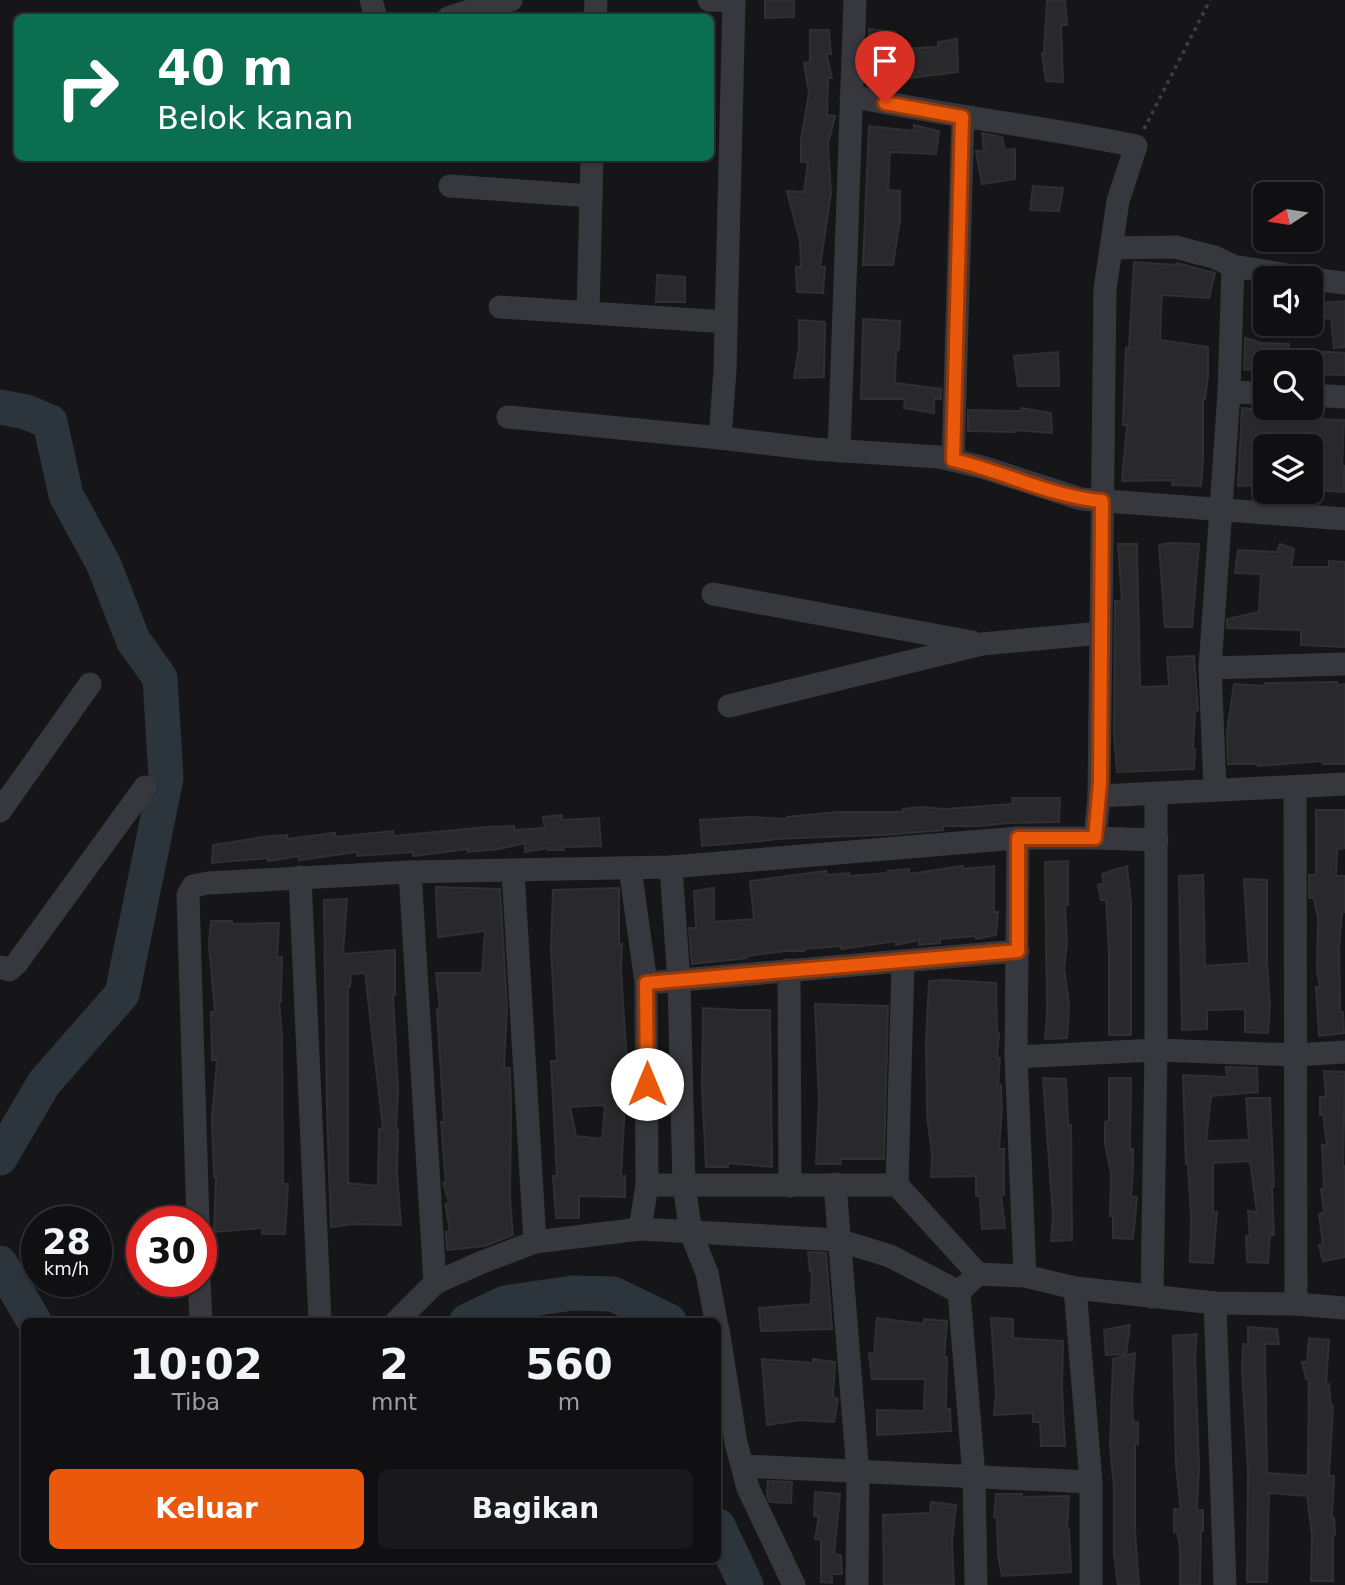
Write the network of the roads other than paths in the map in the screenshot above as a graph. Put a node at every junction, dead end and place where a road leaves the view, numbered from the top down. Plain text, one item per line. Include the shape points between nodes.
1 (709, 0) edge
2 (855, 0) edge
3 (499, 1) edge
4 (734, 1) edge
5 (460, 14) edge
6 (851, 96) junction
7 (962, 117) junction
8 (592, 161) edge
9 (450, 186) dead end
10 (591, 196) junction
11 (1111, 248) junction
12 (1233, 266) junction
13 (1253, 269) edge
14 (1323, 280) edge
15 (1345, 283) edge
16 (500, 307) dead end
17 (588, 312) junction
18 (726, 322) junction
19 (1229, 392) junction
20 (1253, 393) edge
21 (1323, 396) edge
22 (1345, 397) edge
23 (508, 417) dead end
24 (720, 438) junction
25 (839, 451) junction
26 (953, 460) junction
27 (1102, 501) junction
28 (1222, 510) junction
29 (1345, 519) edge
30 (713, 594) dead end
31 (1101, 633) junction
32 (982, 643) junction
33 (1345, 664) edge
34 (1210, 668) junction
35 (90, 684) dead end
36 (729, 706) dead end
37 (1345, 784) edge
38 (145, 787) dead end
39 (1295, 787) junction
40 (1215, 789) junction
41 (1156, 793) junction
42 (1099, 796) junction
43 (0, 811) edge
44 (1018, 838) junction
45 (1095, 838) junction
46 (1157, 840) junction
47 (671, 867) junction
48 (630, 868) junction
49 (513, 871) junction
50 (410, 872) junction
51 (300, 877) junction
52 (1018, 951) junction
53 (903, 962) junction
54 (0, 967) edge
55 (789, 970) junction
56 (679, 982) junction
57 (646, 983) junction
58 (1156, 1051) junction
59 (1345, 1052) edge
60 (1295, 1055) junction
61 (1016, 1057) junction
62 (835, 1184) junction
63 (647, 1185) junction
64 (684, 1185) junction
65 (897, 1185) junction
66 (790, 1186) junction
67 (198, 1206) edge
68 (640, 1229) junction
69 (691, 1233) junction
70 (838, 1240) junction
71 (535, 1242) junction
72 (978, 1274) junction
73 (1025, 1276) junction
74 (435, 1283) junction
75 (1075, 1288) junction
76 (959, 1292) junction
77 (200, 1297) edge
78 (1152, 1297) junction
79 (1215, 1303) junction
80 (1296, 1304) junction
81 (1345, 1308) edge
82 (201, 1318) edge
83 (320, 1318) edge
84 (400, 1318) edge
85 (715, 1318) edge
86 (721, 1348) edge
87 (743, 1466) junction
88 (858, 1473) junction
89 (974, 1477) junction
90 (1091, 1482) junction
91 (794, 1585) edge
92 (857, 1585) edge
93 (976, 1585) edge
94 (1091, 1585) edge
95 (1225, 1585) edge

1 - 4 street
2 - 6 street
3 - 5 street
4 - 18 street
6 - 7 street
6 - 25 street
7 - 11 street via 1136,146 1118,201
7 - 26 street
8 - 10 street
9 - 10 street
10 - 17 street
11 - 12 street via 1175,247
11 - 27 street via 1105,289
12 - 13 street
12 - 19 street
14 - 15 street
16 - 17 street
17 - 18 street
18 - 24 street
19 - 20 street
19 - 28 street
21 - 22 street
23 - 24 street
24 - 25 street
25 - 26 street
26 - 27 street via 1081,499
27 - 28 street
27 - 31 street
28 - 29 street
28 - 34 street
30 - 32 street
31 - 32 street
31 - 42 street
32 - 36 street
33 - 34 street
34 - 40 street
35 - 43 street
37 - 39 street
38 - 54 street via 17,963 9,970
39 - 40 street
39 - 60 street
40 - 41 street
41 - 42 street
41 - 46 street
42 - 45 street
44 - 45 street
44 - 47 street
44 - 52 street
45 - 46 street
46 - 58 street
47 - 48 street
47 - 56 street
48 - 49 street
48 - 57 street
49 - 50 street
49 - 71 street
50 - 51 street
50 - 74 street
51 - 67 street via 208,883 193,886 188,895
51 - 83 street
52 - 53 street
52 - 61 street
53 - 55 street
53 - 65 street
55 - 56 street
55 - 66 street
56 - 57 street
56 - 64 street
57 - 63 street
58 - 60 street
58 - 61 street
58 - 78 street
59 - 60 street
60 - 80 street
61 - 73 street
62 - 65 street
62 - 66 street
62 - 70 street
63 - 64 street
63 - 68 street
64 - 66 street
64 - 69 street
65 - 72 street
68 - 69 street
68 - 71 street
69 - 70 street
69 - 85 street via 707,1273
70 - 76 street via 890,1256
70 - 88 street
71 - 74 street
72 - 73 street
72 - 76 street
73 - 75 street
74 - 84 street
75 - 78 street
75 - 90 street
76 - 89 street
77 - 82 street
78 - 79 street
79 - 80 street
79 - 95 street
80 - 81 street
86 - 87 street
87 - 88 street
87 - 91 street via 748,1488
88 - 89 street
88 - 92 street
89 - 90 street
89 - 93 street
90 - 94 street

